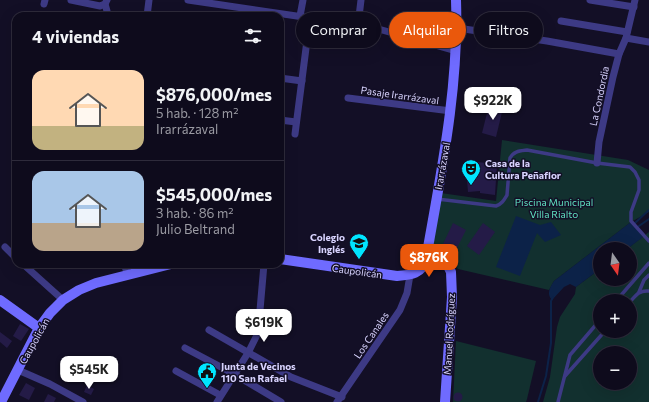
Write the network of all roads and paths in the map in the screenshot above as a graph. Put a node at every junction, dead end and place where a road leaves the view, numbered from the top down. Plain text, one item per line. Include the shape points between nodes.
1 (71, 0) edge
2 (150, 0) edge
3 (188, 0) edge
4 (303, 0) edge
5 (361, 0) edge
6 (456, 0) edge
7 (590, 0) edge
8 (106, 2) edge
9 (236, 3) edge
10 (635, 4) edge
11 (107, 12) edge
12 (148, 12) edge
13 (280, 12) edge
14 (301, 12) edge
15 (358, 12) edge
16 (456, 12) edge
17 (284, 13) edge
18 (296, 15) edge
19 (561, 21) dead end
20 (466, 29) edge
21 (381, 30) edge
22 (626, 35) junction
23 (649, 42) edge
24 (306, 48) edge
25 (456, 48) edge
26 (456, 51) junction
27 (619, 54) junction
28 (284, 79) edge
29 (302, 81) junction
30 (348, 98) dead end
31 (451, 111) junction
32 (284, 120) edge
33 (296, 122) junction
34 (295, 134) dead end
35 (597, 163) junction
36 (436, 199) junction
37 (647, 240) edge
38 (5, 247) dead end
39 (12, 254) edge
40 (426, 259) junction
41 (284, 261) edge
42 (649, 263) edge
43 (27, 268) edge
44 (125, 268) edge
45 (155, 268) edge
46 (264, 268) edge
47 (128, 275) junction
48 (410, 275) junction
49 (649, 275) edge
50 (639, 292) joint
51 (649, 292) edge
52 (622, 294) edge
53 (0, 300) edge
54 (63, 300) junction
55 (39, 328) junction
56 (593, 328) edge
57 (209, 330) dead end
58 (599, 338) edge
59 (185, 348) dead end
60 (248, 353) junction
61 (18, 370) junction
62 (176, 371) dead end
63 (234, 374) junction
64 (564, 377) junction
65 (340, 399) edge
66 (220, 400) edge
67 (1, 402) edge
68 (83, 402) edge
69 (281, 402) edge
70 (445, 402) edge
71 (558, 402) edge

1 - 8 street via 100,6
2 - 12 street
3 - 9 street
4 - 14 street
5 - 15 street
6 - 16 main road, Irarrázaval
7 - 10 street
8 - 11 street
9 - 13 street
10 - 22 street, La Condordia
17 - 18 street
19 - 22 street
20 - 27 street
21 - 26 street
22 - 23 street
22 - 27 street, La Condordia
24 - 29 street
25 - 26 main road, Irarrázaval
26 - 31 main road, Irarrázaval
27 - 35 street, La Condordia via 599,142
28 - 29 street
29 - 33 street
30 - 31 street, Pasaje Irarrázaval
31 - 36 main road, Irarrázaval
32 - 33 street
33 - 34 street
35 - 36 lane via 527,150 518,151 510,158 507,195 500,205
35 - 37 lane via 630,167 635,172 639,190 631,212 631,221
36 - 40 main road, Irarrázaval
38 - 39 street
40 - 48 main road, Irarrázaval via 422,269
40 - 70 main road, Manuel Rodríguez via 448,266 452,272
41 - 48 main road, Caupolicán via 385,275
42 - 52 lane
43 - 54 street
44 - 47 street
45 - 47 main road, Caupolicán
46 - 60 street via 258,333
47 - 54 main road, Caupolicán via 87,286
48 - 65 street, Los Canales via 407,293 400,310
49 - 50 lane
50 - 51 lane
53 - 55 main road
54 - 55 main road, Caupolicán
55 - 61 main road, Caupolicán
56 - 64 lane via 570,355
57 - 60 street
58 - 64 lane
59 - 63 street
60 - 63 street
60 - 65 street via 291,377
61 - 67 main road, Caupolicán
61 - 68 street
62 - 66 street
63 - 66 street
63 - 69 street
64 - 71 lane

